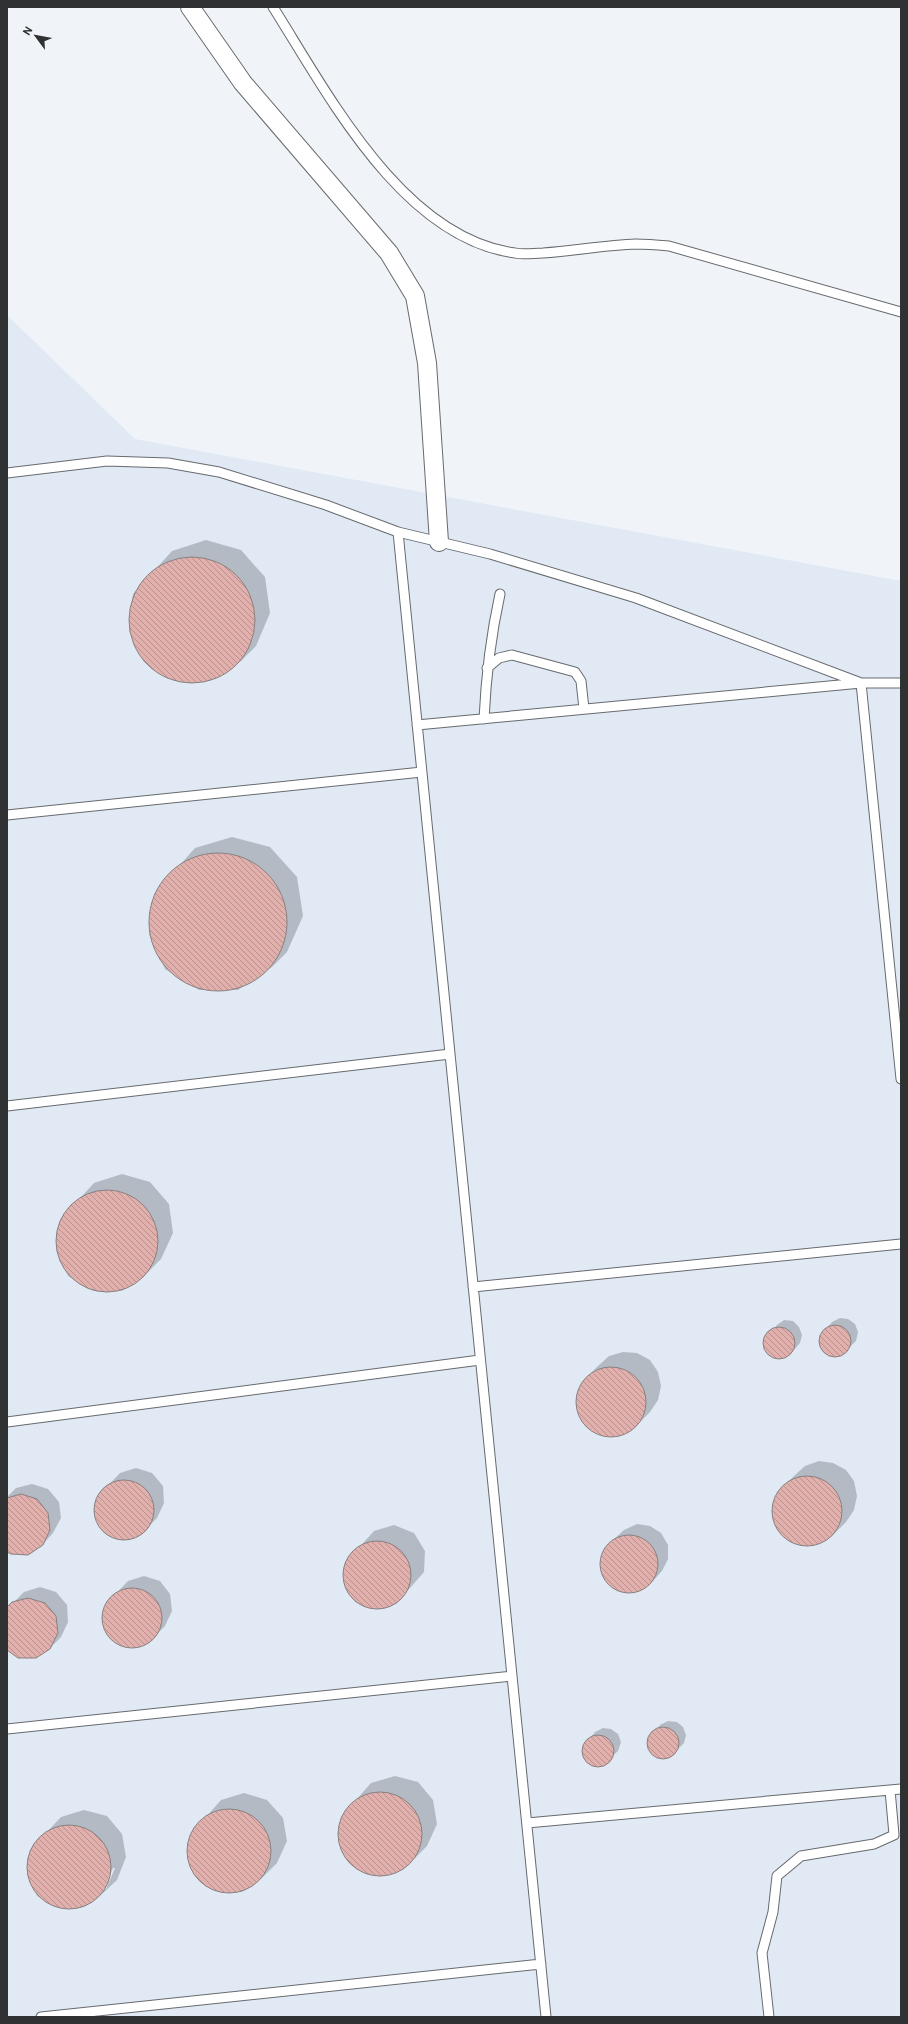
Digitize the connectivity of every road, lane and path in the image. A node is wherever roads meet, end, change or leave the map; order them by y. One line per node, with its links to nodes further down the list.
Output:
1 (190, 7): 6 (street)
2 (273, 7): 3 (lane)
3 (901, 312)
4 (7, 473): 5 (lane)
5 (398, 532): 6 (lane); 13 (lane)
6 (439, 542): 9 (lane)
7 (500, 594): 8 (lane)
8 (488, 668): 11 (lane); 12 (lane)
9 (861, 683): 10 (lane); 11 (lane); 17 (lane)
10 (901, 683)
11 (584, 709): 12 (lane)
12 (484, 719): 13 (lane)
13 (417, 725): 14 (lane)
14 (422, 772): 15 (lane); 16 (lane)
15 (7, 815)
16 (450, 1054): 18 (lane); 20 (lane)
17 (901, 1079)
18 (7, 1106)
19 (901, 1244): 20 (lane)
20 (473, 1287): 21 (lane)
21 (480, 1360): 22 (lane); 23 (lane)
22 (7, 1422)
23 (512, 1676): 24 (lane); 27 (lane)
24 (7, 1729)
25 (901, 1789): 26 (lane)
26 (890, 1790): 27 (lane); 31 (lane)
27 (527, 1823): 28 (lane)
28 (541, 1964): 29 (lane); 30 (lane)
29 (40, 2017)
30 (546, 2017)
31 (769, 2017)

